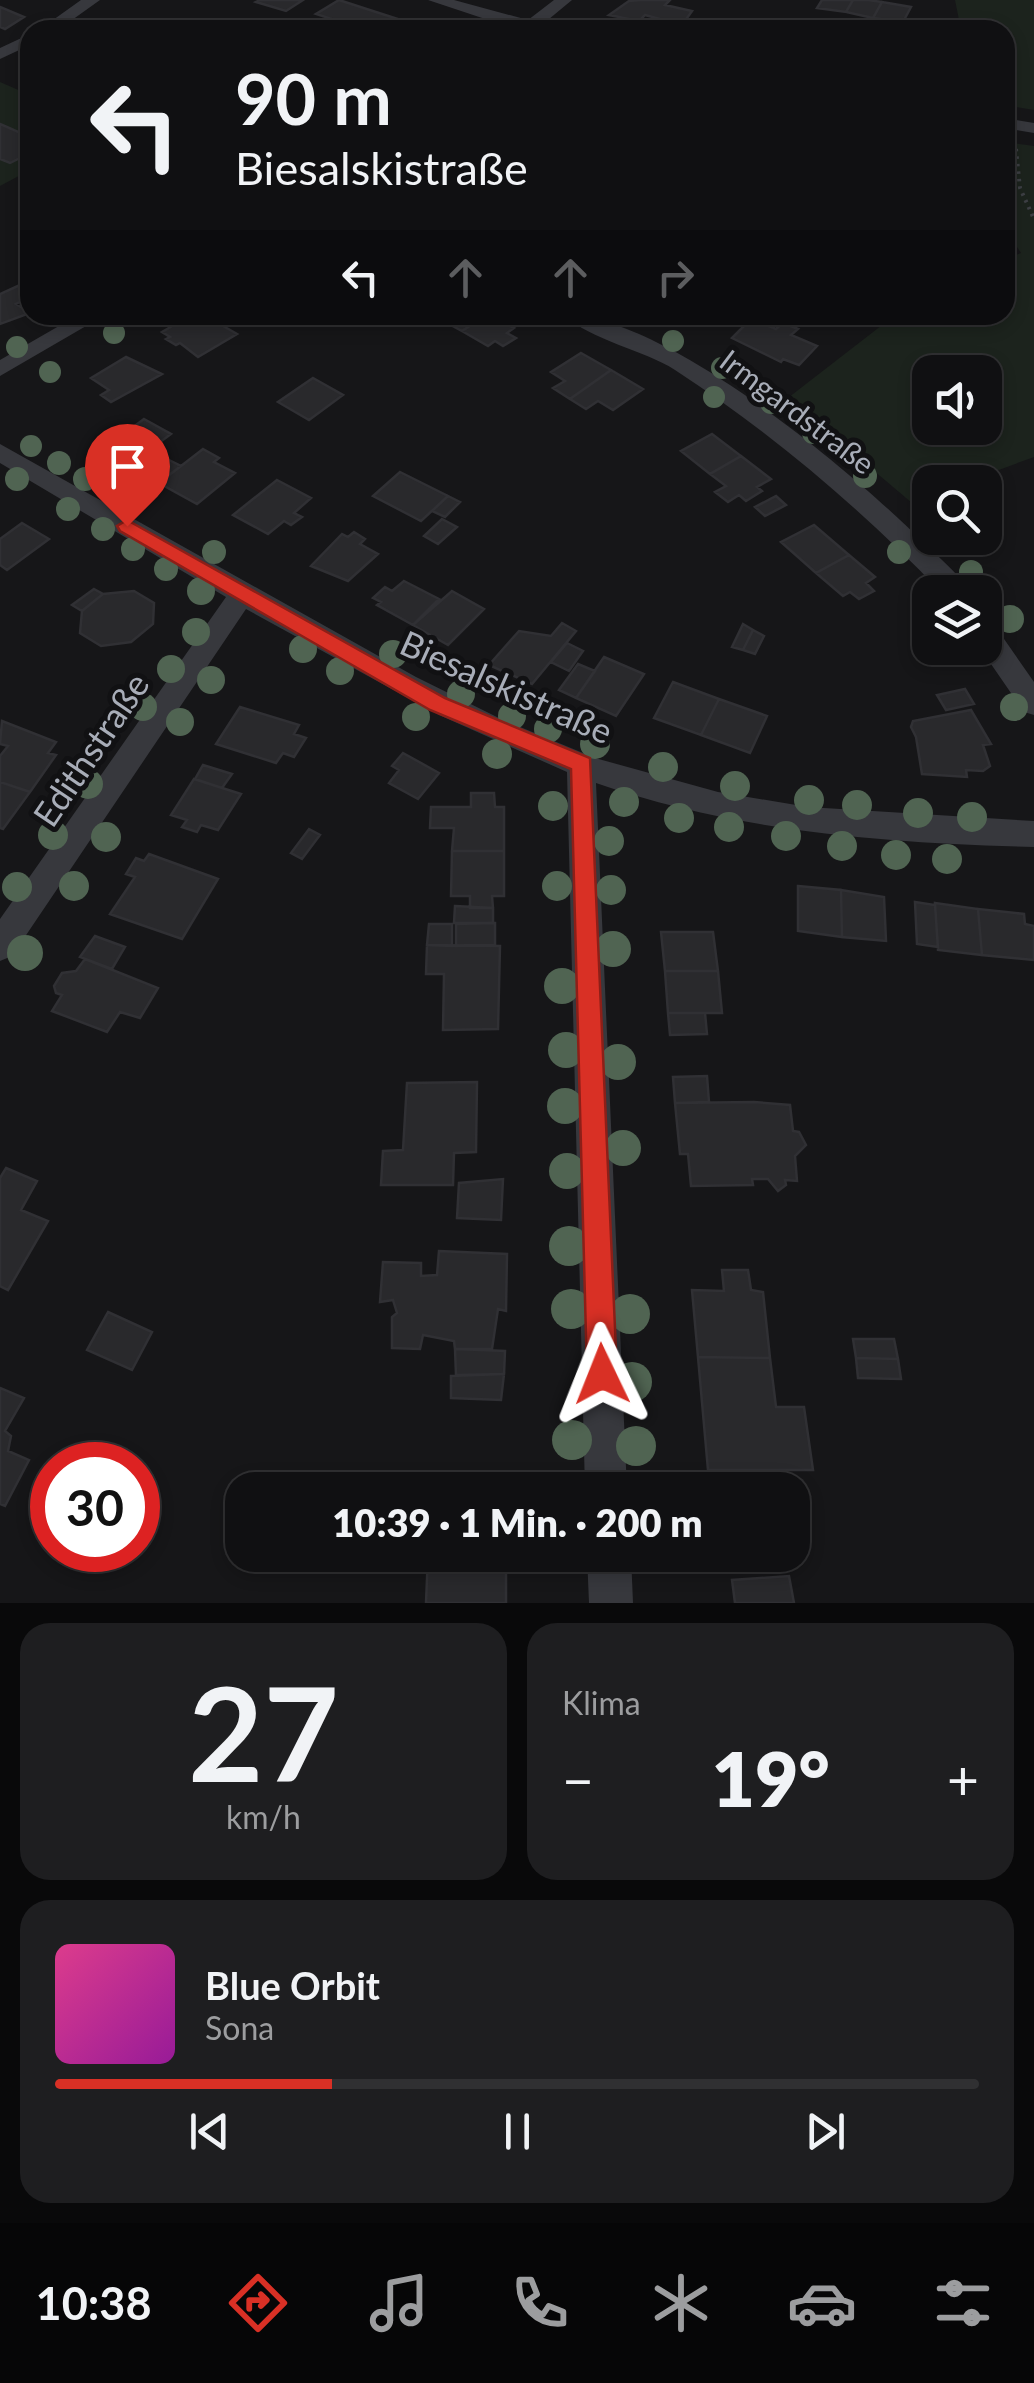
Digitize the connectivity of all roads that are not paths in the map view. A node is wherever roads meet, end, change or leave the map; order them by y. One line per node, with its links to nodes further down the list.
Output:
1 (92, 0): 4 (street)
2 (436, 0): 5 (street)
3 (564, 0): 6 (street)
4 (61, 20)
5 (504, 20)
6 (543, 20)
7 (77, 325): 9 (street)
8 (598, 325): 11 (street, Irmgardstraße)
9 (0, 369)
10 (0, 452): 12 (street, Biesalskistraße)
11 (939, 575)
12 (242, 594): 15 (street, Biesalskistraße); 17 (street, Edithstraße)
13 (1002, 658): 14 (street)
14 (1034, 704)
15 (582, 764): 16 (street, Biesalskistraße); 18 (street)
16 (1034, 834)
17 (0, 946)
18 (605, 1472)
19 (610, 1572): 20 (street)
20 (611, 1603)

